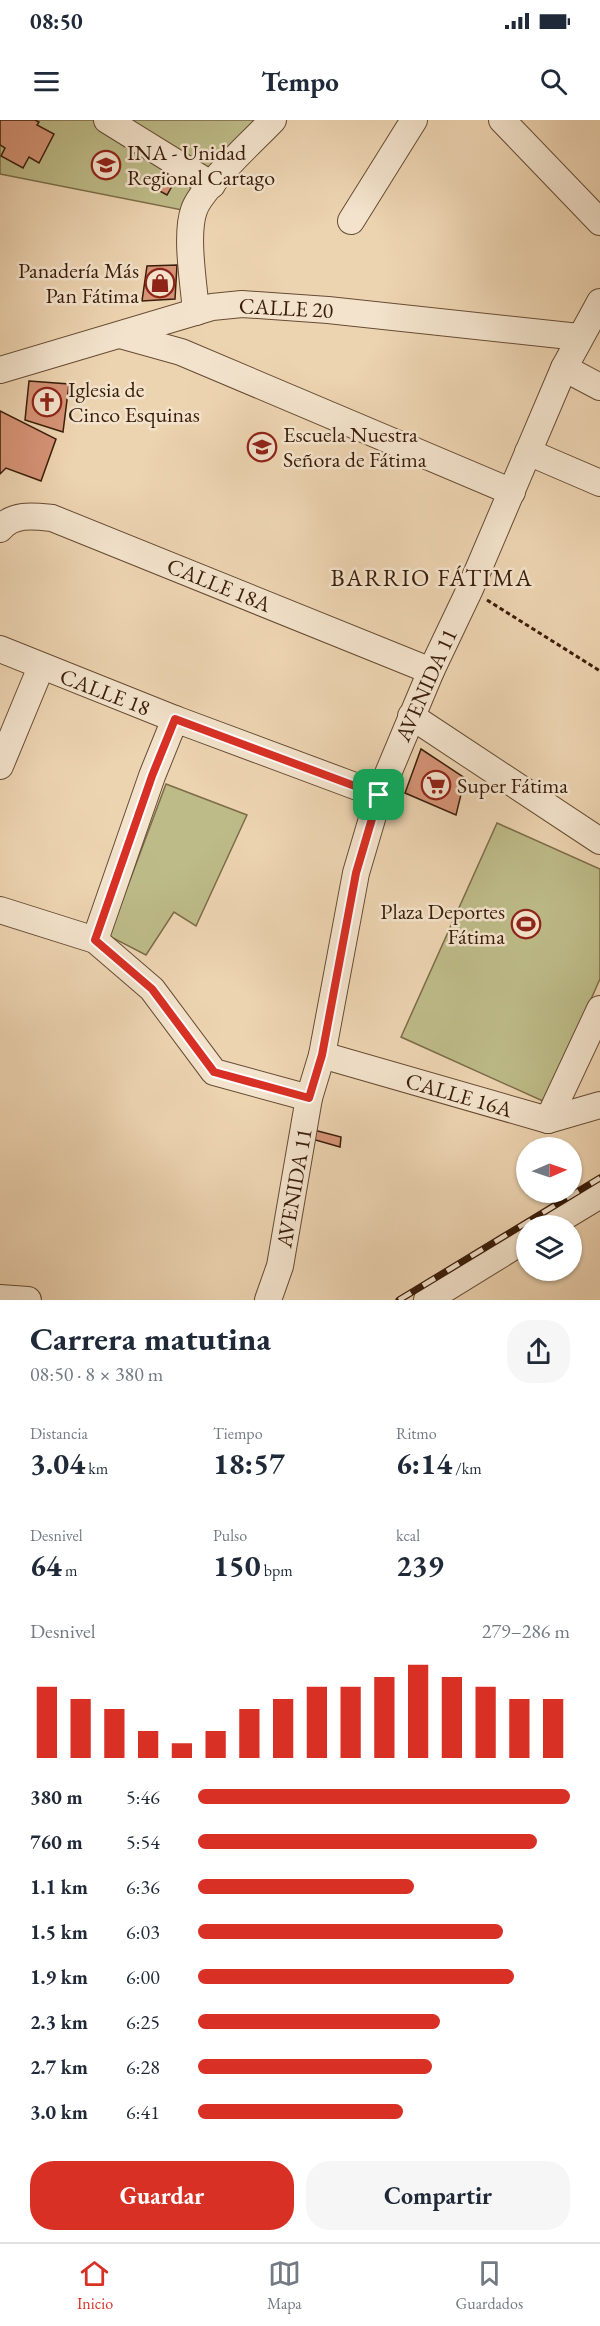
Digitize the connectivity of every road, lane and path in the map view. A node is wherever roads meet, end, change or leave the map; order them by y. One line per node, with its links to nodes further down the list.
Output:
1 (107, 120): 5 (street)
2 (273, 120): 5 (street)
3 (414, 120): 6 (street)
4 (502, 120): 7 (street)
5 (212, 185): 9 (street)
6 (351, 221)
7 (600, 222)
8 (600, 302): 11 (street, AVENIDA 11)
9 (196, 312): 10 (street, CALLE 20); 11 (street, CALLE 20)
10 (116, 334): 13 (street, CALLE 20); 17 (street)
11 (579, 337): 12 (street, AVENIDA 11)
12 (564, 368): 14 (street); 15 (street, AVENIDA 11)
13 (0, 370)
14 (600, 387)
15 (528, 452): 16 (street); 17 (street, AVENIDA 11)
16 (600, 483)
17 (512, 492): 19 (street, AVENIDA 11)
18 (2, 526): 22 (street, CALLE 18A)
19 (470, 589): 22 (street, AVENIDA 11); 23 (path)
20 (0, 649): 21 (street, CALLE 18)
21 (41, 667): 25 (street, CALLE 18); 26 (street)
22 (431, 671): 24 (street, AVENIDA 11)
23 (600, 671)
24 (411, 716): 27 (street, AVENIDA 11); 28 (street)
25 (175, 719): 27 (street, CALLE 18); 30 (street)
26 (0, 766)
27 (379, 795): 32 (street, AVENIDA 11)
28 (600, 841)
29 (0, 910): 30 (street)
30 (95, 940): 33 (street)
31 (600, 1010): 35 (street)
32 (322, 1055): 33 (street, AVENIDA 11); 35 (street, CALLE 16A)
33 (309, 1098): 41 (street, AVENIDA 11)
34 (598, 1106): 35 (street)
35 (548, 1120)
36 (600, 1195): 37 (street)
37 (567, 1215)
38 (516, 1245): 42 (street)
39 (0, 1298): 40 (street)
40 (28, 1300)
41 (268, 1300)
42 (427, 1300)

